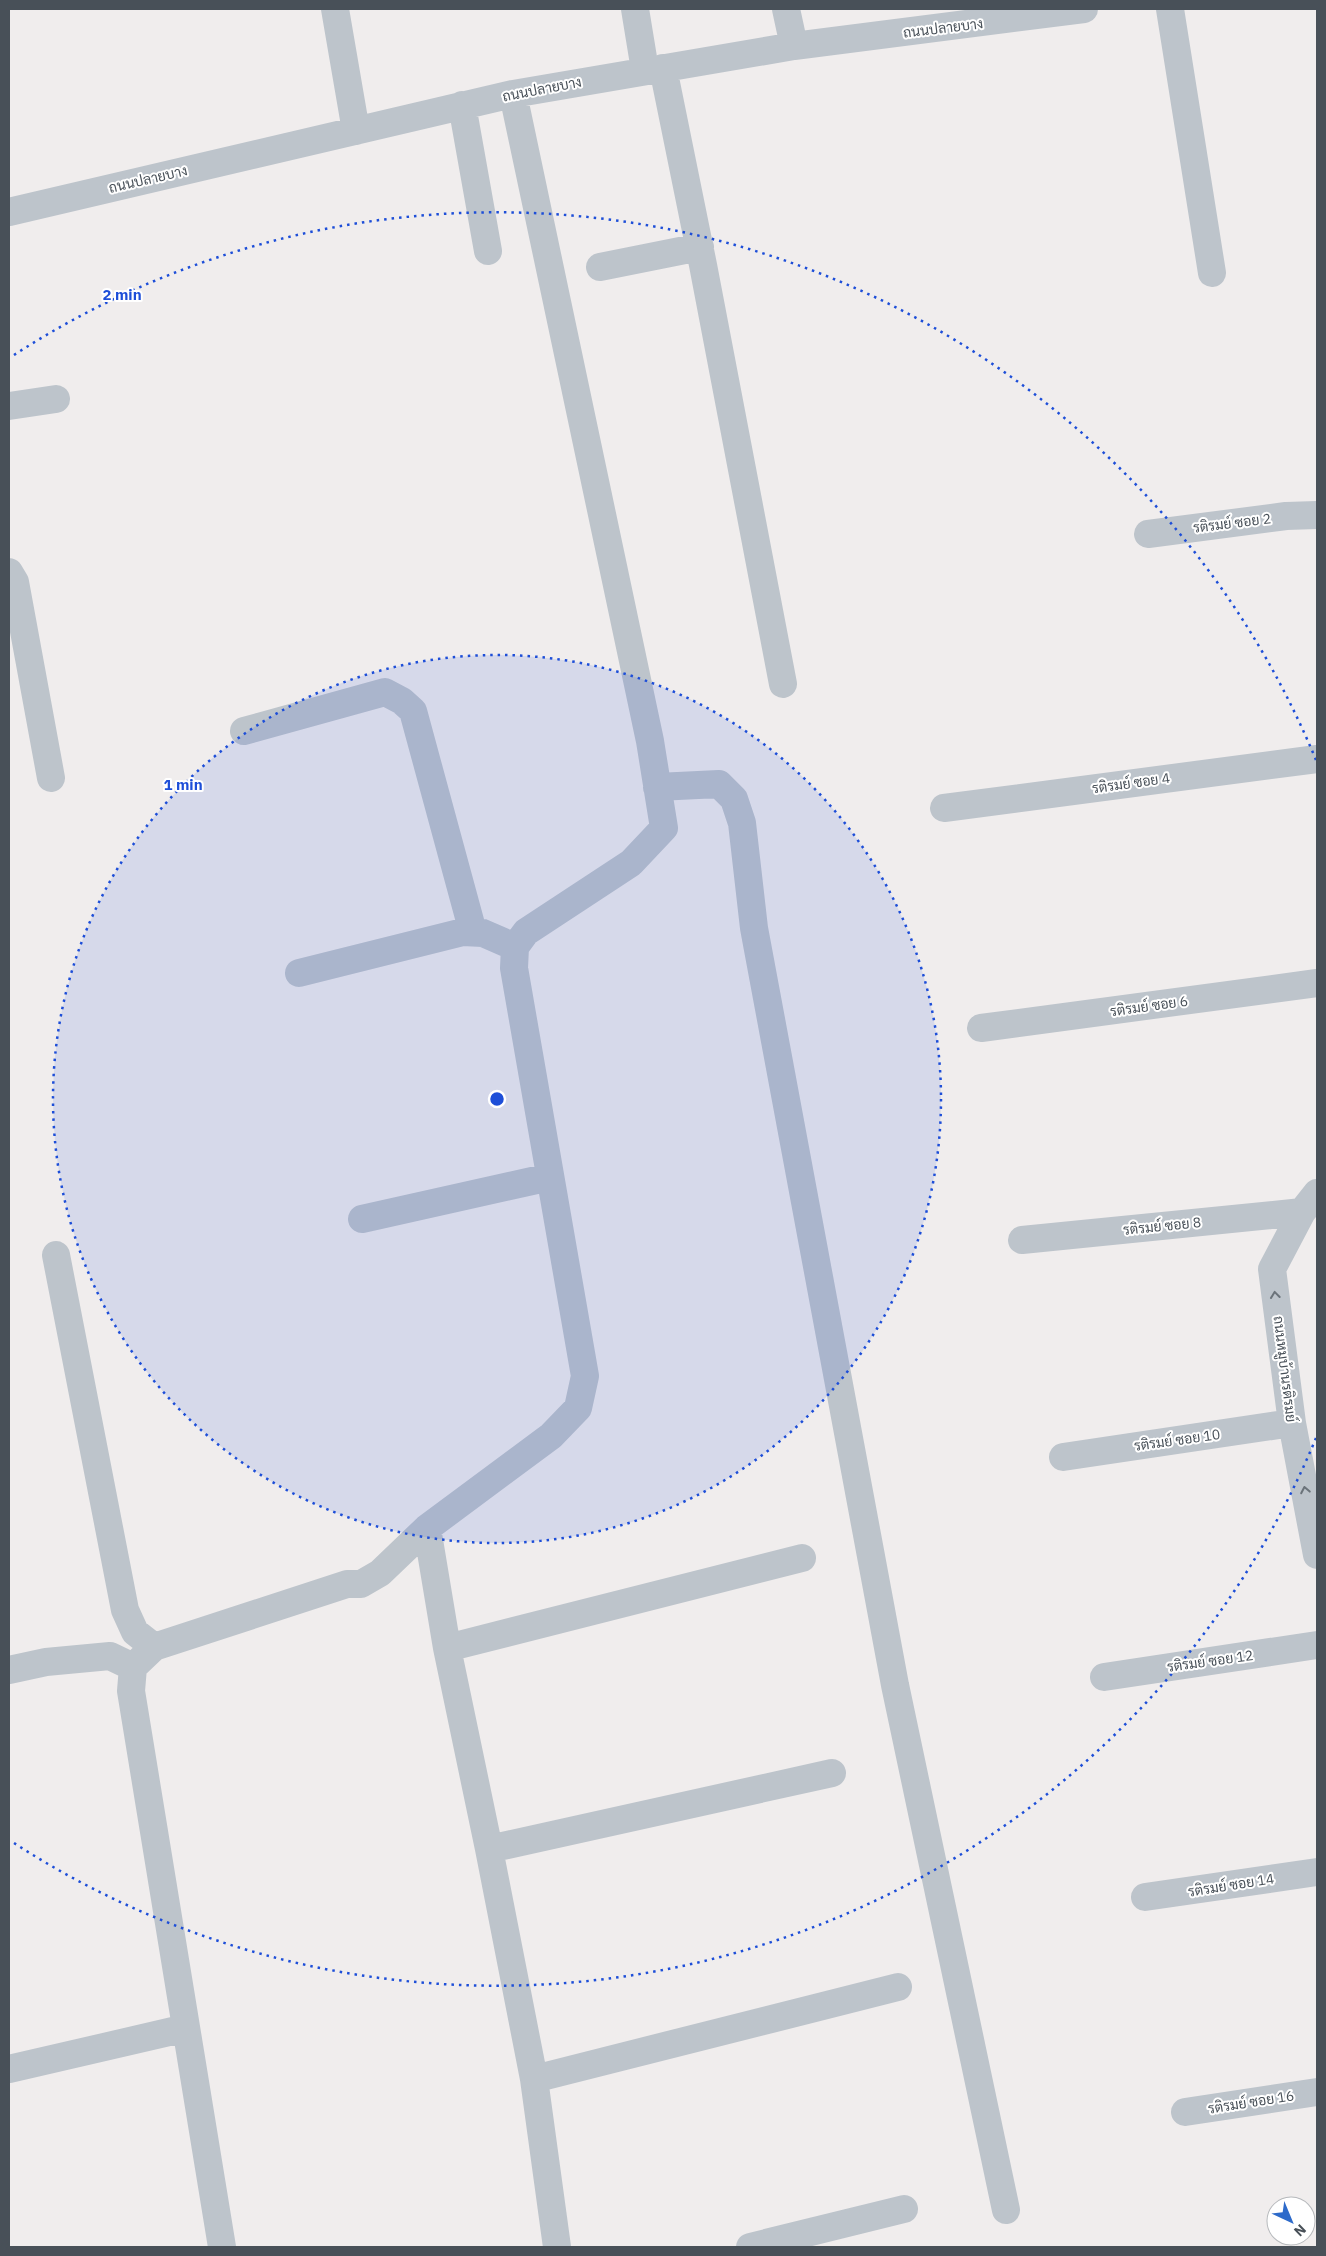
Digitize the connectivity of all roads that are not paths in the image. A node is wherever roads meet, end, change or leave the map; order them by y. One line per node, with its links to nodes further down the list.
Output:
1 (335, 9): 10 (street)
2 (634, 9): 7 (street)
3 (786, 9): 6 (street)
4 (1084, 9): 6 (street, ถนนปลายบาง)
5 (1170, 9): 15 (street)
6 (794, 46): 7 (street, ถนนปลายบาง)
7 (654, 69): 8 (street, ถนนปลายบาง); 12 (street)
8 (513, 94): 9 (street, ถนนปลายบาง); 25 (street)
9 (462, 106): 10 (street, ถนนปลายบาง); 13 (street)
10 (356, 131): 11 (street, ถนนปลายบาง)
11 (9, 212)
12 (700, 247): 14 (street); 21 (street)
13 (488, 251)
14 (600, 267)
15 (1212, 273)
16 (56, 399): 17 (street)
17 (9, 406)
18 (1317, 515): 19 (street, รติรมย์ ซอย 2)
19 (1148, 534)
20 (9, 572): 24 (street)
21 (783, 684)
22 (244, 731): 27 (street)
23 (1317, 759): 26 (street, รติรมย์ ซอย 4)
24 (51, 778)
25 (657, 788): 28 (street); 59 (street)
26 (944, 808)
27 (473, 932): 28 (street); 29 (street)
28 (515, 947): 32 (street)
29 (299, 973)
30 (1317, 983): 31 (street, รติรมย์ ซอย 6)
31 (981, 1028)
32 (550, 1177): 34 (street); 39 (street)
33 (1310, 1203): 35 (street, รติรมย์ ซอย 8); 37 (street, ถนนหมูบ้านรติรมย์, one-way to 33)
34 (362, 1219)
35 (1022, 1240)
36 (56, 1255): 43 (street)
37 (1292, 1423): 38 (street, รติรมย์ ซอย 10); 40 (street, ถนนหมูบ้านรติรมย์, one-way to 37)
38 (1063, 1457)
39 (427, 1528): 43 (street); 44 (street)
40 (1317, 1555)
41 (802, 1558): 44 (street)
42 (1317, 1645): 47 (street, รติรมย์ ซอย 12)
43 (154, 1647): 45 (street)
44 (447, 1648): 49 (street)
45 (133, 1667): 46 (street); 53 (street)
46 (9, 1670)
47 (1104, 1677)
48 (832, 1773): 49 (street)
49 (489, 1849): 55 (street)
50 (1317, 1872): 51 (street, รติรมย์ ซอย 14)
51 (1145, 1898)
52 (898, 1987): 55 (street)
53 (186, 2028): 54 (street); 60 (street)
54 (9, 2069)
55 (534, 2079): 61 (street)
56 (1317, 2092): 57 (street, รติรมย์ ซอย 16)
57 (1184, 2112)
58 (904, 2209): 62 (street)
59 (1006, 2210)
60 (222, 2247)
61 (557, 2247)
62 (750, 2247)

